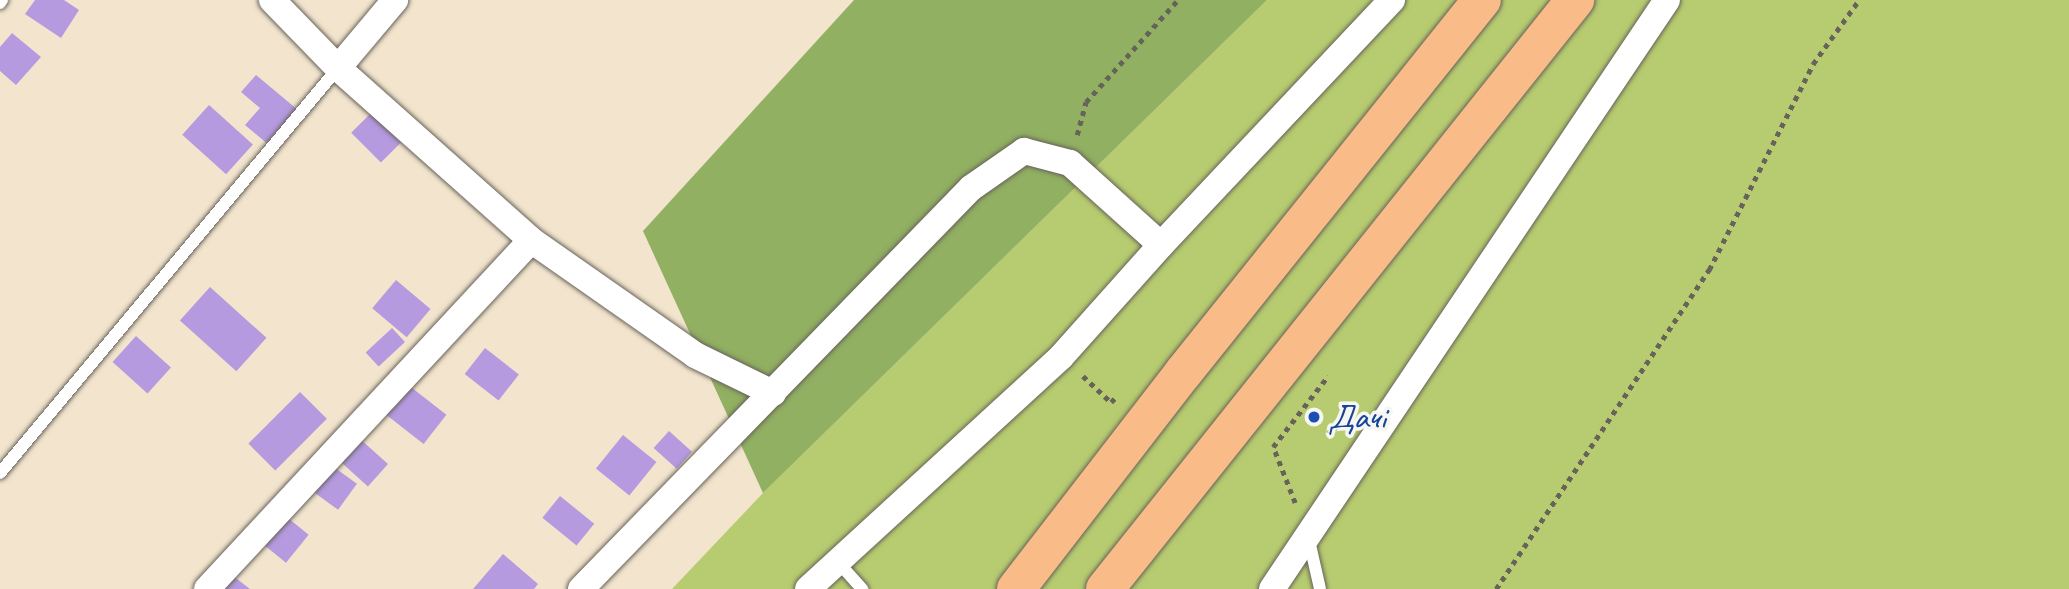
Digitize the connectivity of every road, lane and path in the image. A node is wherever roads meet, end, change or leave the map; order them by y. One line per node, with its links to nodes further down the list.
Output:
1 (272, 0): 9 (street)
2 (395, 0): 9 (street)
3 (1178, 0): 10 (path)
4 (1392, 0): 12 (street)
5 (1482, 0): 24 (highway)
6 (1575, 0): 25 (highway)
7 (1667, 0): 18 (street)
8 (1859, 0): 28 (path)
9 (338, 68): 11 (street); 17 (lane)
10 (1070, 163): 12 (street); 16 (street)
11 (531, 240): 16 (street); 20 (street)
12 (1161, 245): 13 (street)
13 (1061, 357): 15 (path); 19 (street)
14 (1328, 376): 18 (path)
15 (1120, 392)
16 (773, 393): 21 (street)
17 (0, 473)
18 (1308, 536): 26 (street); 27 (lane)
19 (837, 561): 22 (street); 23 (lane)
20 (207, 589)
21 (581, 589)
22 (808, 589)
23 (862, 589)
24 (1016, 589)
25 (1105, 589)
26 (1272, 589)
27 (1320, 589)
28 (1496, 589)

